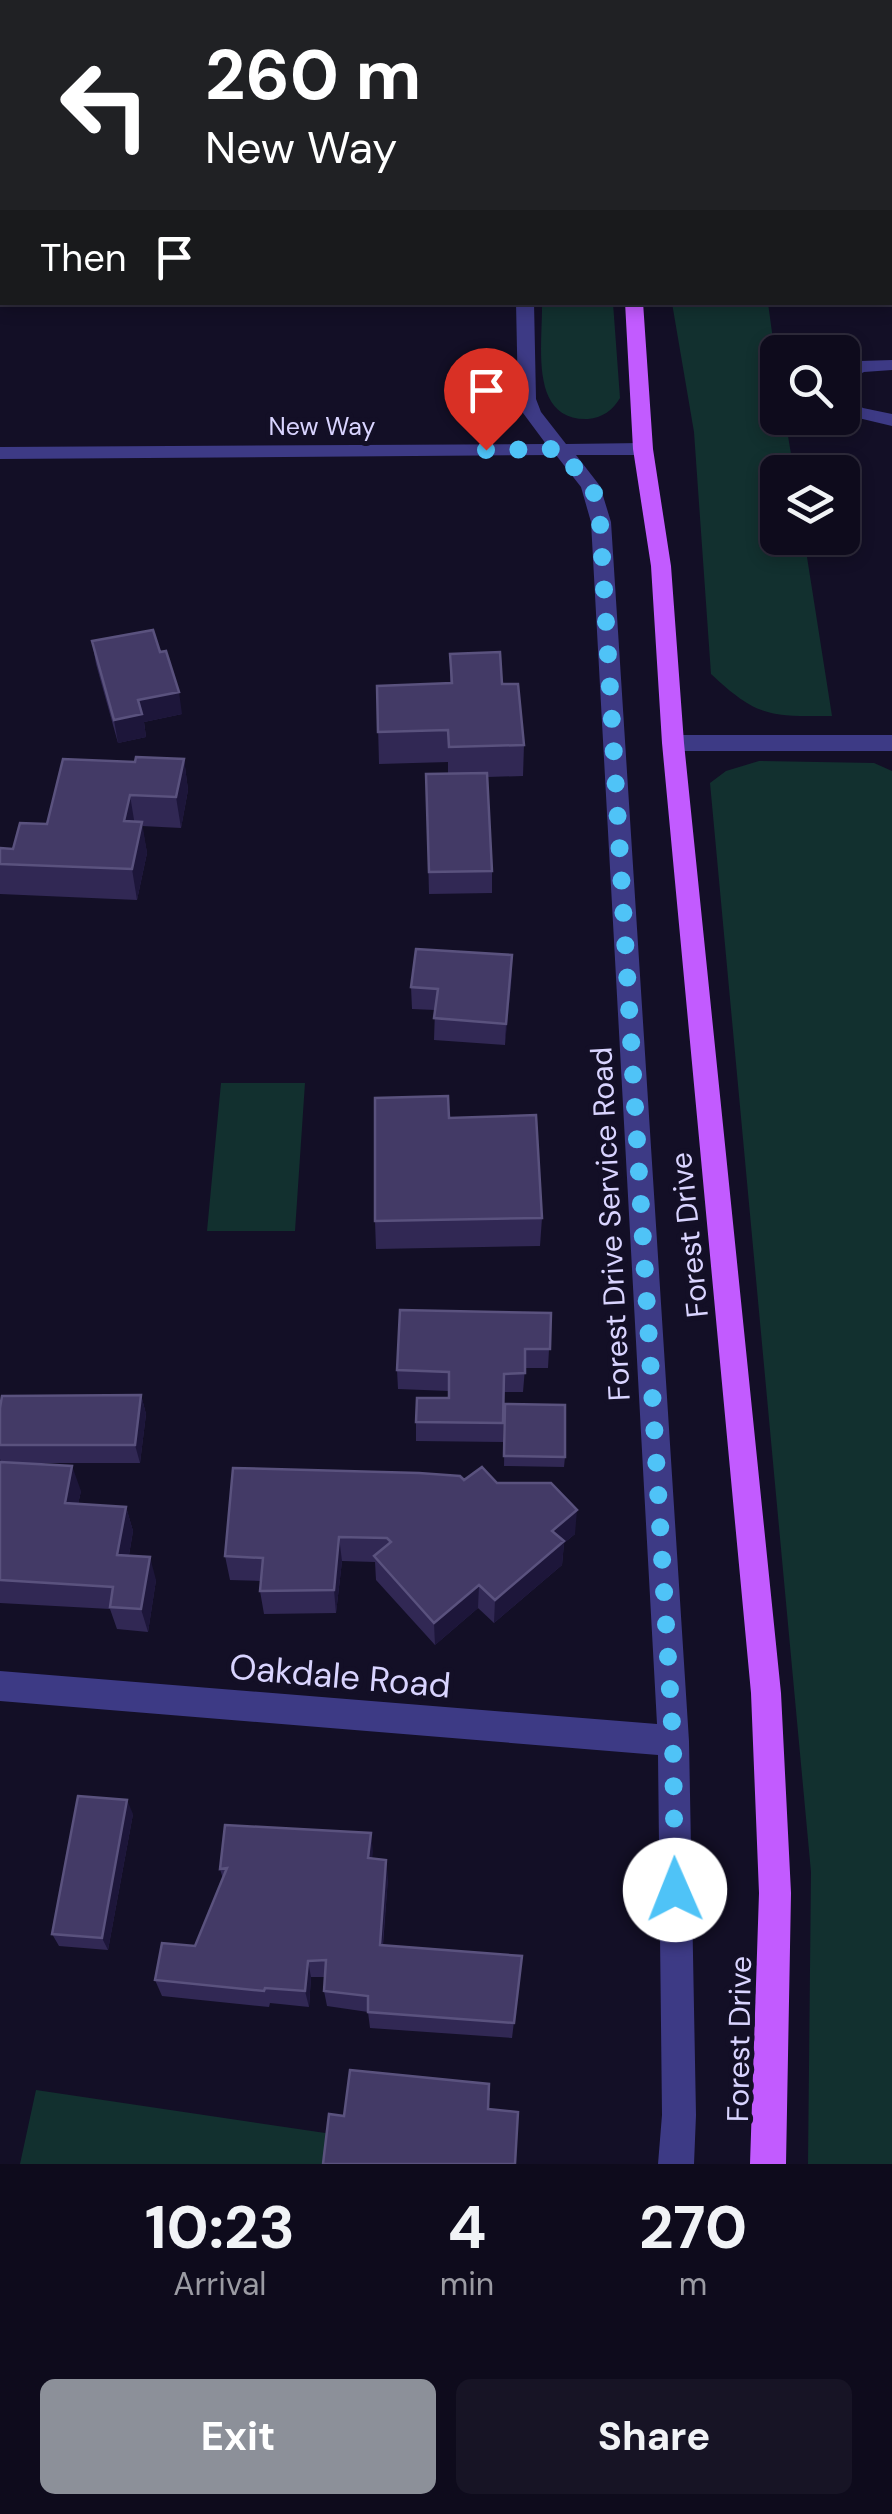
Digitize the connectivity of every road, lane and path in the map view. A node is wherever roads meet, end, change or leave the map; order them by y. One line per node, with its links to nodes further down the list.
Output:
1 (525, 305): 7 (street, Forest Drive Service Road)
2 (634, 305): 8 (main road, Forest Drive)
3 (892, 366): 4 (street)
4 (860, 367)
5 (860, 413): 6 (street)
6 (892, 420)
7 (560, 449): 8 (street, New Way); 9 (street, New Way); 13 (street, Forest Drive Service Road)
8 (644, 449): 11 (main road, Forest Drive)
9 (0, 453)
10 (892, 743): 11 (street)
11 (673, 744): 15 (main road, Forest Drive)
12 (0, 1686): 13 (street, Oakdale Road)
13 (673, 1741): 14 (street, Forest Drive Service Road)
14 (676, 2164)
15 (768, 2164)

